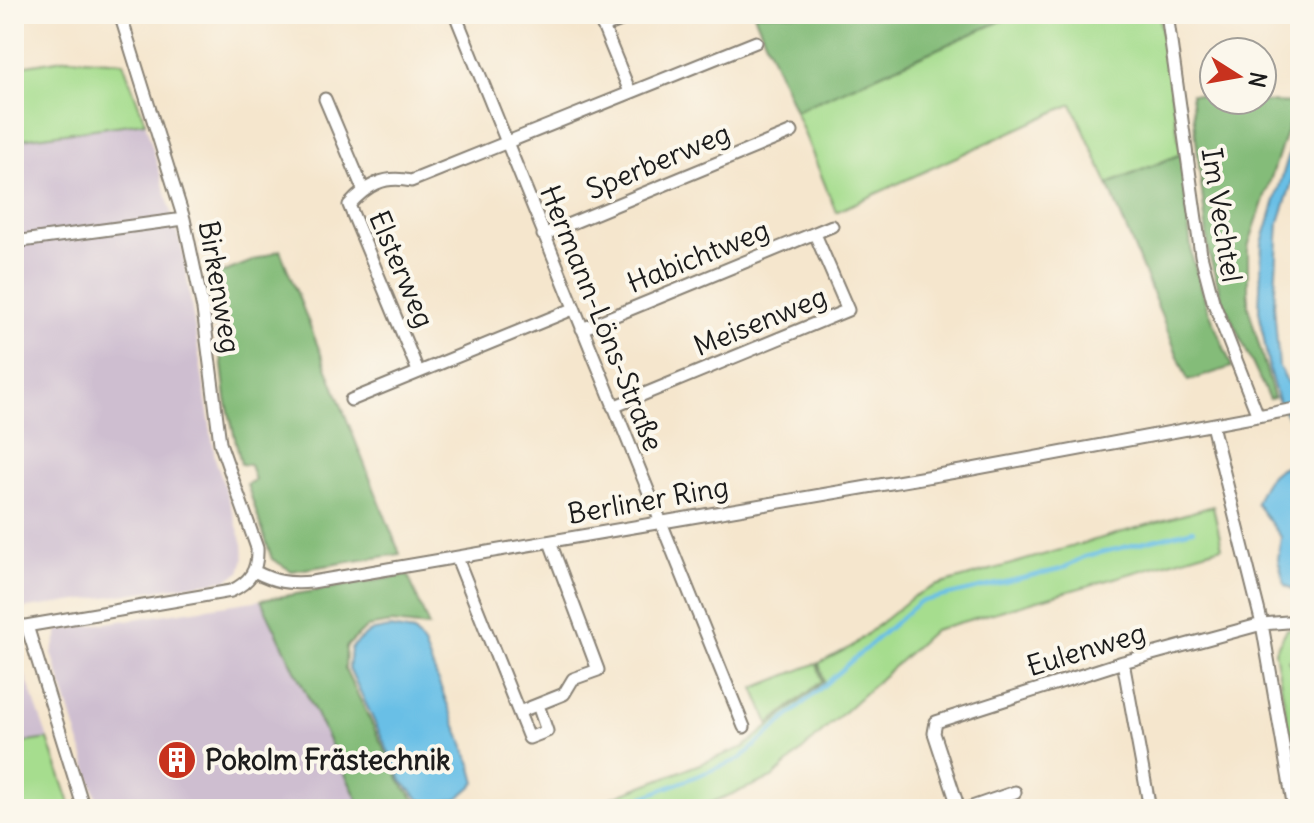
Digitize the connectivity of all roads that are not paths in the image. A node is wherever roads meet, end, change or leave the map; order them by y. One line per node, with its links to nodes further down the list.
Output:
1 (120, 14): 13 (street, Birkenweg)
2 (455, 14): 11 (street, Hermann-Löns-Straße)
3 (598, 14): 6 (street)
4 (637, 14): 6 (street)
5 (1167, 14): 24 (street, Im Vechtel)
6 (603, 27): 8 (street)
7 (756, 42): 8 (street, Elsterweg)
8 (630, 92): 11 (street, Elsterweg)
9 (325, 99): 12 (street, Elsterweg)
10 (792, 132): 16 (street, Sperberweg)
11 (506, 143): 12 (street, Elsterweg); 16 (street, Hermann-Löns-Straße)
12 (363, 189): 20 (street, Elsterweg)
13 (184, 219): 17 (street); 29 (street, Birkenweg)
14 (832, 226): 15 (street, Habichtweg)
15 (815, 234): 19 (street, Habichtweg); 22 (street, Meisenweg)
16 (543, 235): 18 (street, Hermann-Löns-Straße)
17 (14, 242)
18 (573, 309): 19 (street, Hermann-Löns-Straße); 20 (street, Elsterweg)
19 (582, 329): 22 (street, Hermann-Löns-Straße)
20 (418, 371): 21 (street, Elsterweg)
21 (351, 400)
22 (613, 407): 26 (street, Hermann-Löns-Straße)
23 (1300, 408): 24 (street, Berliner Ring)
24 (1258, 416): 25 (street, Berliner Ring)
25 (1212, 425): 26 (street, Berliner Ring); 31 (street)
26 (659, 522): 27 (street, Berliner Ring); 36 (street, Hermann-Löns-Straße)
27 (550, 542): 28 (street, Berliner Ring); 34 (street)
28 (457, 558): 29 (street, Berliner Ring); 35 (street)
29 (254, 571): 32 (street)
30 (1300, 621): 31 (street)
31 (1262, 624): 33 (street, Eulenweg); 42 (street)
32 (20, 627): 38 (street)
33 (1123, 662): 39 (street, Eulenweg); 41 (street)
34 (538, 705): 35 (street); 35 (street)
35 (519, 712)
36 (744, 727)
37 (1015, 792): 40 (street)
38 (84, 809)
39 (959, 809)
40 (966, 809)
41 (1150, 809)
42 (1294, 809)

